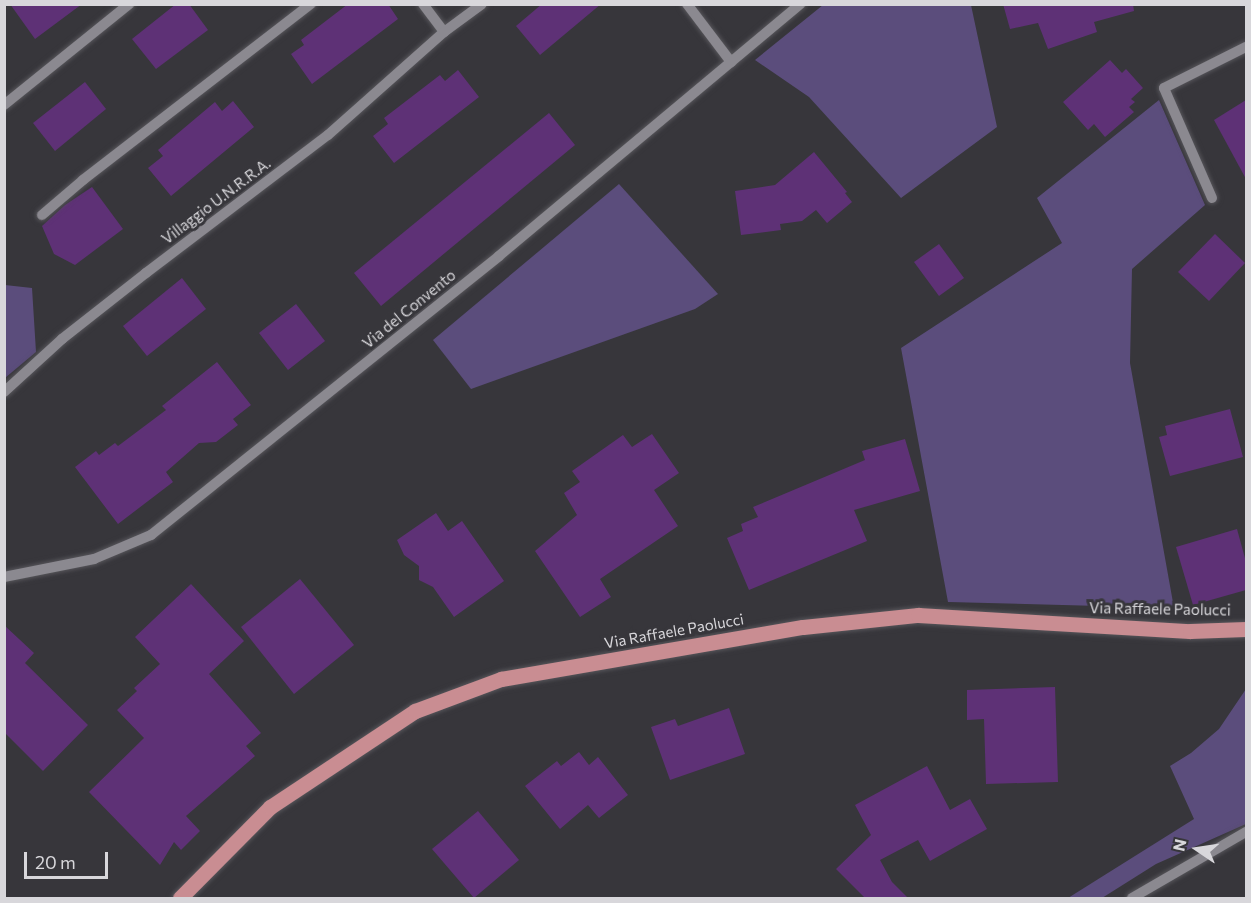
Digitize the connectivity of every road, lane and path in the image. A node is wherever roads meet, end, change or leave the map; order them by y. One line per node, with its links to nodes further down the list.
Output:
1 (129, 4): 10 (street)
2 (311, 4): 12 (street)
3 (423, 4): 7 (street)
4 (482, 4): 7 (street, Villaggio U.N.R.R.A.)
5 (687, 4): 9 (street)
6 (800, 4): 9 (street, Via del Convento)
7 (444, 32): 13 (street, Villaggio U.N.R.R.A.)
8 (1246, 46): 11 (street)
9 (731, 62): 14 (street, Via del Convento)
10 (4, 105)
11 (1212, 198)
12 (42, 215)
13 (4, 392)
14 (4, 577)
15 (1246, 629): 17 (main road, Via Raffaele Paolucci)
16 (1246, 832): 18 (street)
17 (180, 898)
18 (1132, 898)

